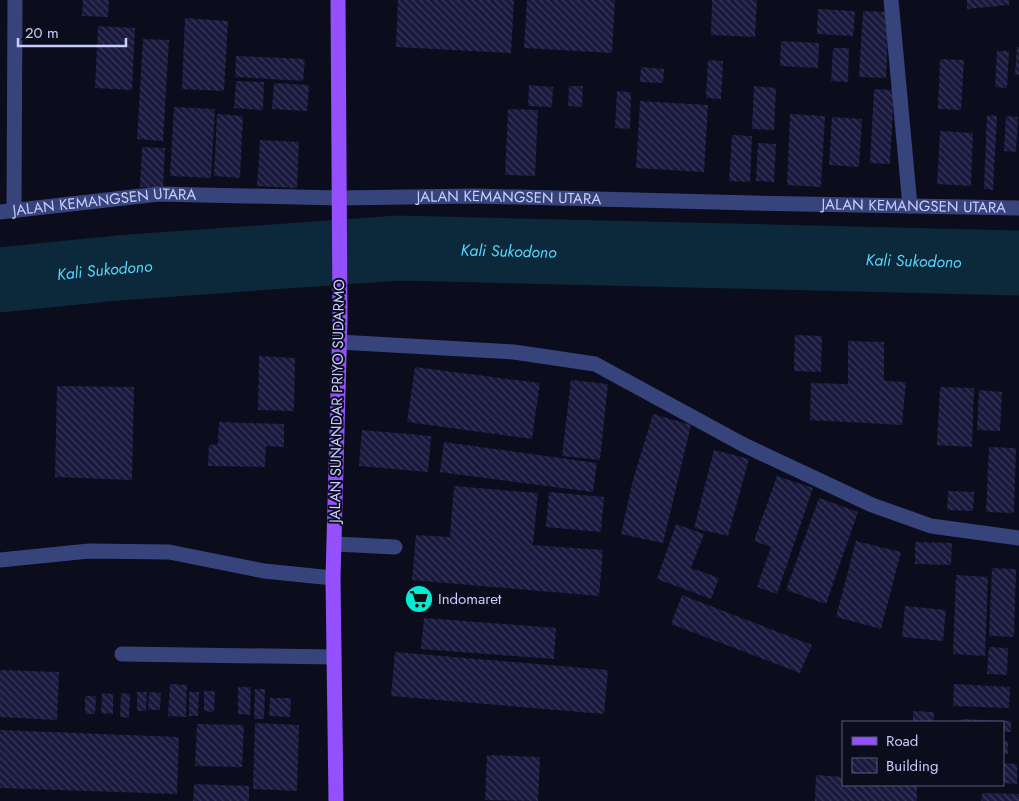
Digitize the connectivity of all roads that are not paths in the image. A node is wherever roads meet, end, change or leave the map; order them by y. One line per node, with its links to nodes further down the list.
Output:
1 (15, 0): 7 (street)
2 (338, 0): 4 (main road, JALAN SUNANDAR PRIYO SUDARMO)
3 (892, 0): 5 (street)
4 (340, 198): 5 (street, JALAN KEMANGSEN UTARA); 7 (street, JALAN KEMANGSEN UTARA); 8 (main road, JALAN SUNANDAR PRIYO SUDARMO)
5 (910, 206): 6 (street, JALAN KEMANGSEN UTARA)
6 (1019, 208)
7 (7, 211)
8 (339, 342): 9 (street); 10 (main road, JALAN SUNANDAR PRIYO SUDARMO)
9 (1019, 538)
10 (334, 544): 11 (street); 13 (main road, JALAN SUNANDAR PRIYO SUDARMO)
11 (394, 547)
12 (0, 560): 13 (street)
13 (333, 578): 15 (main road, JALAN SUNANDAR PRIYO SUDARMO)
14 (122, 654): 15 (street)
15 (334, 656): 16 (main road, JALAN SUNANDAR PRIYO SUDARMO)
16 (336, 801)

